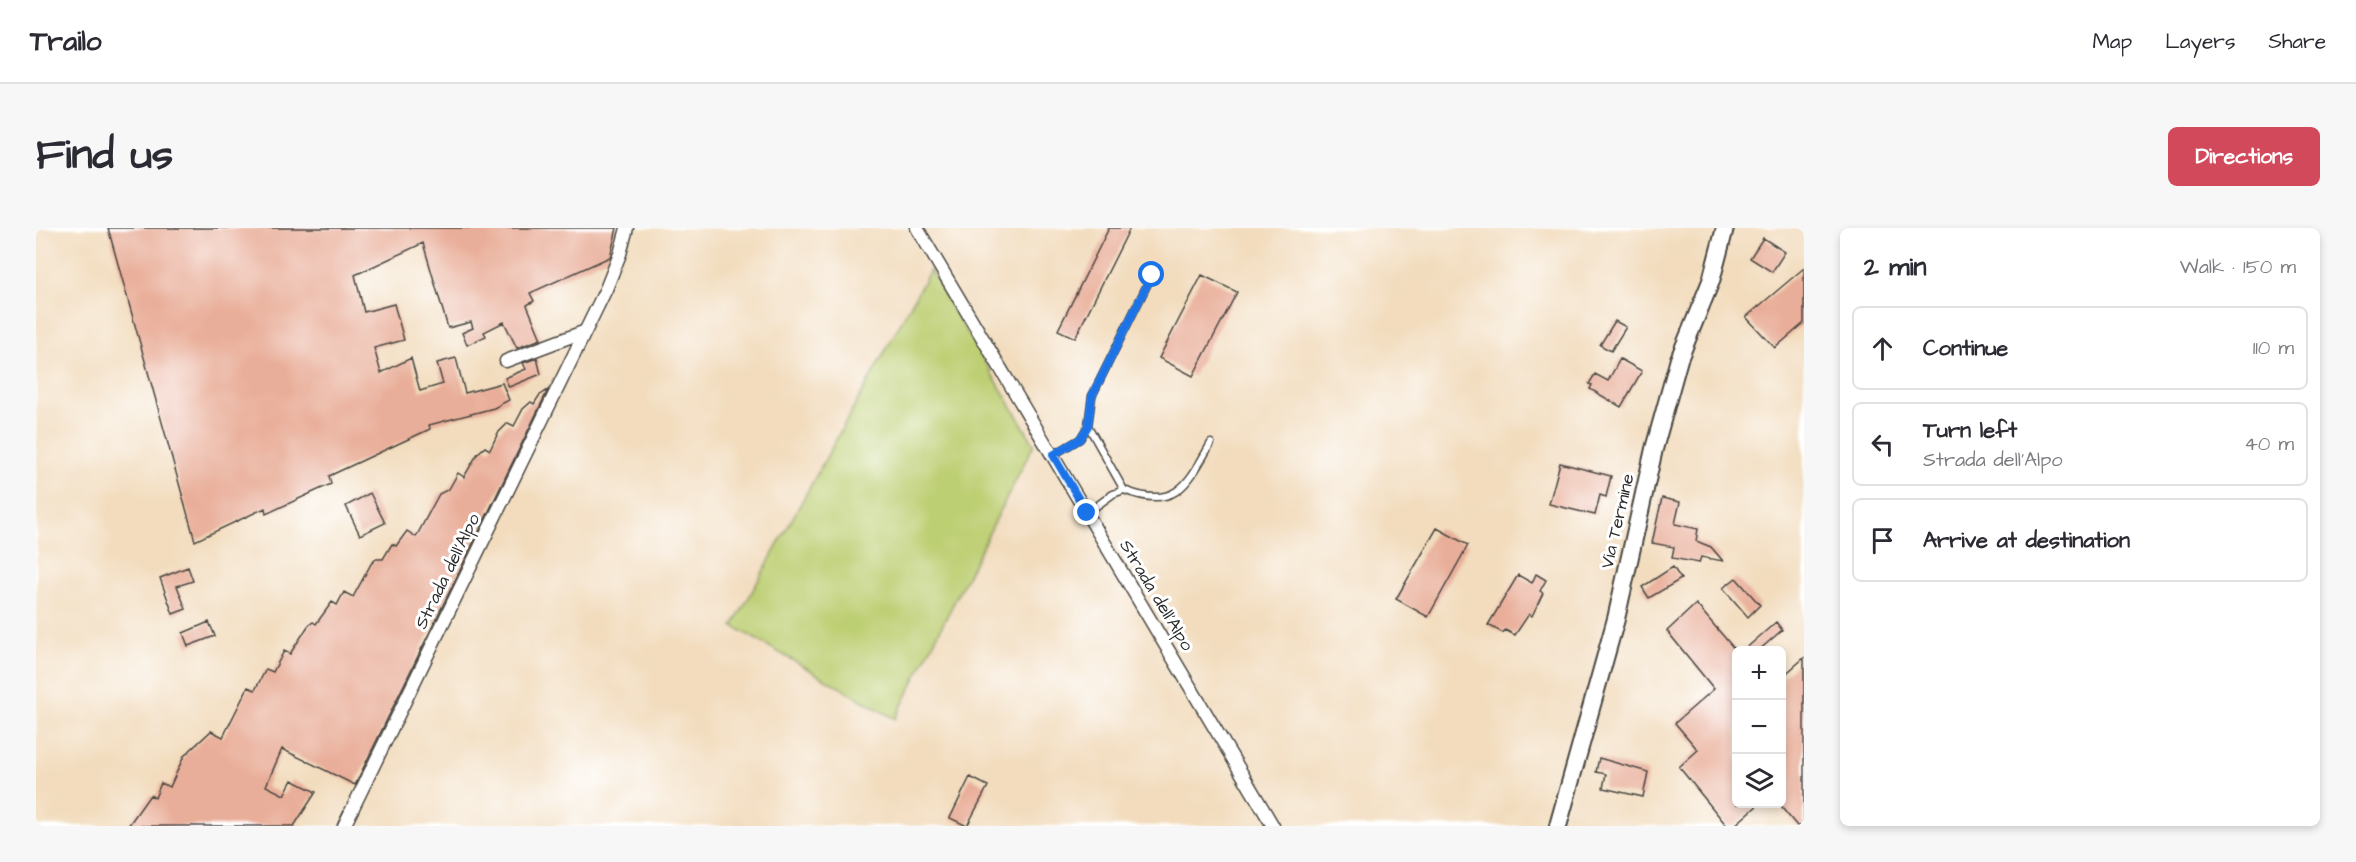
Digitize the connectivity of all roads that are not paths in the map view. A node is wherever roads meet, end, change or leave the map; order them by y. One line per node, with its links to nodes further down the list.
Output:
1 (627, 228): 5 (street, Strada dell'Alpo)
2 (917, 228): 9 (street, Strada dell'Alpo)
3 (1725, 228): 14 (street, Via Termine)
4 (1152, 275): 7 (lane)
5 (583, 332): 6 (street); 12 (street, Strada dell'Alpo)
6 (506, 361)
7 (1088, 426): 9 (lane); 10 (lane)
8 (1211, 443): 10 (lane)
9 (1053, 455): 11 (street, Strada dell'Alpo)
10 (1124, 490): 11 (lane)
11 (1087, 513): 13 (street, Strada dell'Alpo)
12 (344, 826)
13 (1273, 826)
14 (1558, 826)

